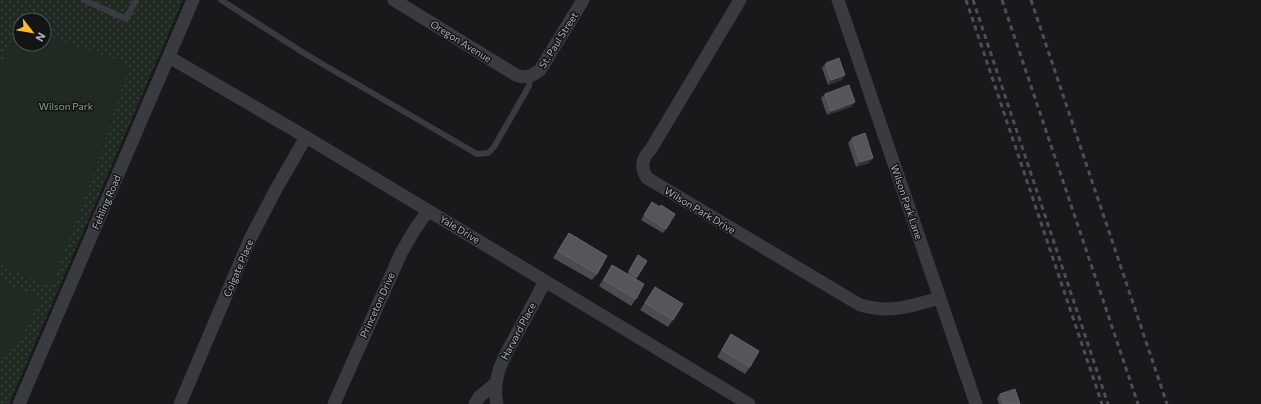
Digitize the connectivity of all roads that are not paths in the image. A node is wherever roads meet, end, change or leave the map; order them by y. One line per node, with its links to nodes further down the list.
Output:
1 (84, 0): 10 (lane)
2 (103, 0): 10 (lane)
3 (136, 0): 10 (lane)
4 (193, 0): 11 (street, Fehling Road)
5 (221, 0): 12 (lane)
6 (394, 0): 12 (street, Oregon Avenue)
7 (740, 0): 16 (street, Wilson Park Drive)
8 (838, 0): 16 (street, Wilson Park Lane)
9 (579, 2): 12 (street, St. Paul Street)
10 (100, 7)
11 (169, 57): 13 (street, Yale Drive); 18 (street, Fehling Road)
12 (530, 76)
13 (306, 137): 14 (street, Yale Drive); 19 (street, Colgate Place)
14 (428, 211): 15 (street, Yale Drive); 20 (street, Princeton Drive)
15 (545, 281): 17 (street, Harvard Place); 23 (street, Yale Drive)
16 (940, 298): 24 (street, Wilson Park Lane)
17 (496, 383): 21 (street); 22 (street, Harvard Place)
18 (19, 404)
19 (180, 404)
20 (334, 404)
21 (475, 404)
22 (497, 404)
23 (749, 404)
24 (976, 404)

